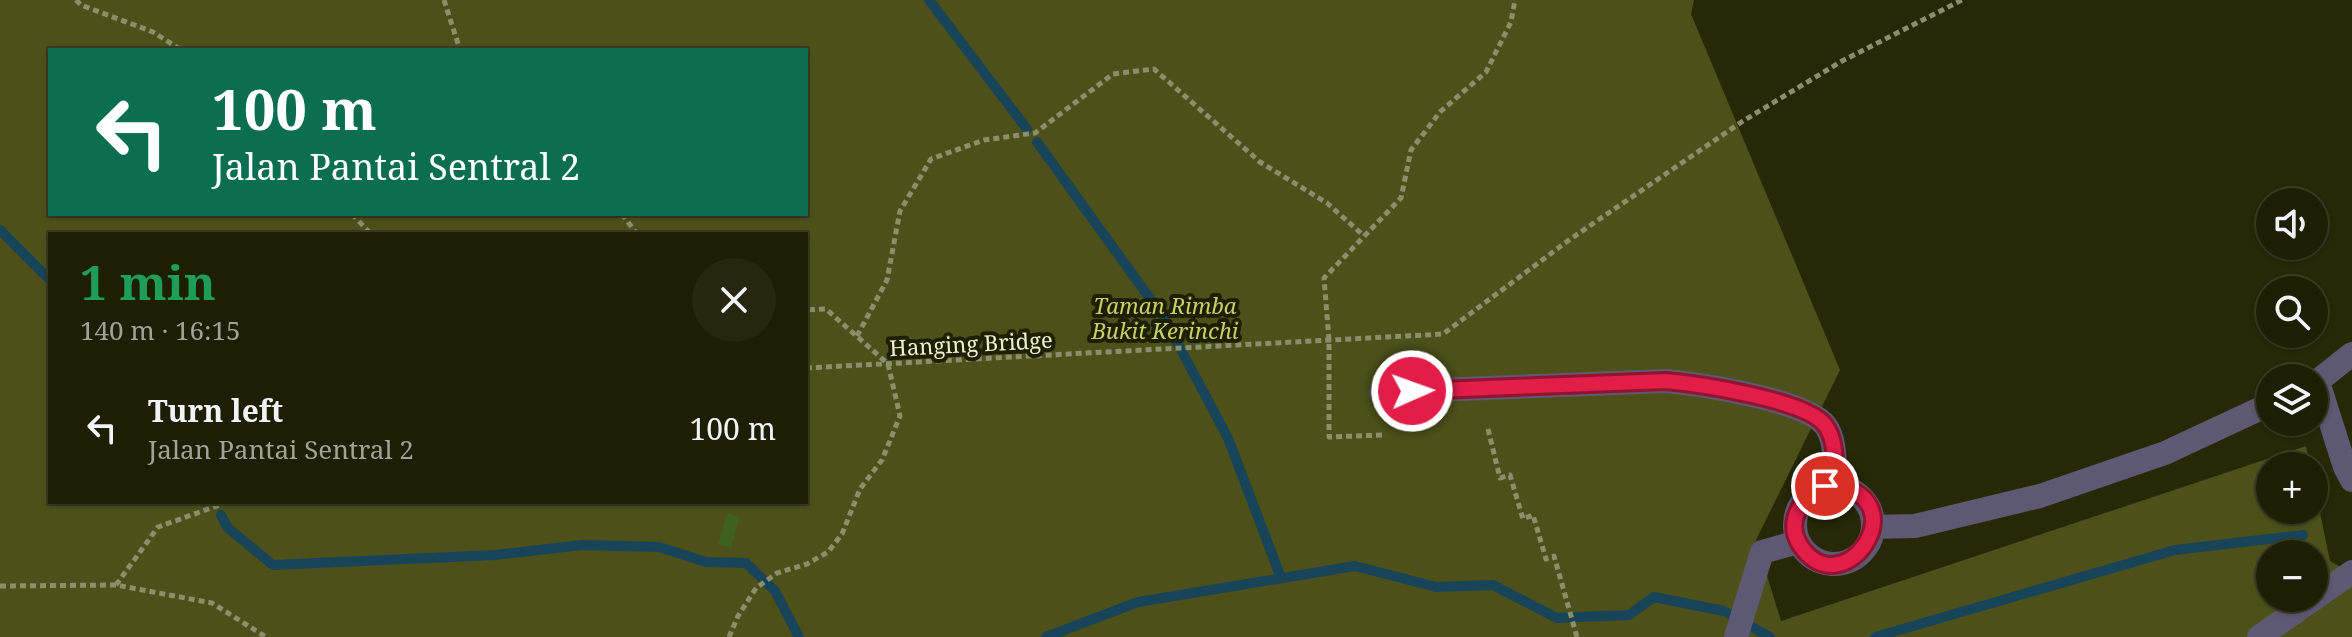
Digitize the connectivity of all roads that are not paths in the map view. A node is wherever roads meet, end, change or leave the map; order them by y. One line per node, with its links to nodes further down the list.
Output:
1 (2352, 354): 2 (street)
2 (2328, 373)
3 (1381, 392): 7 (street)
4 (2256, 411): 8 (street)
5 (2328, 418): 6 (street)
6 (2352, 480)
7 (1836, 486): 8 (street); 9 (street)
8 (1873, 527): 9 (street)
9 (1798, 542): 11 (street)
10 (2352, 572): 12 (street)
11 (1736, 637)
12 (2259, 637)

